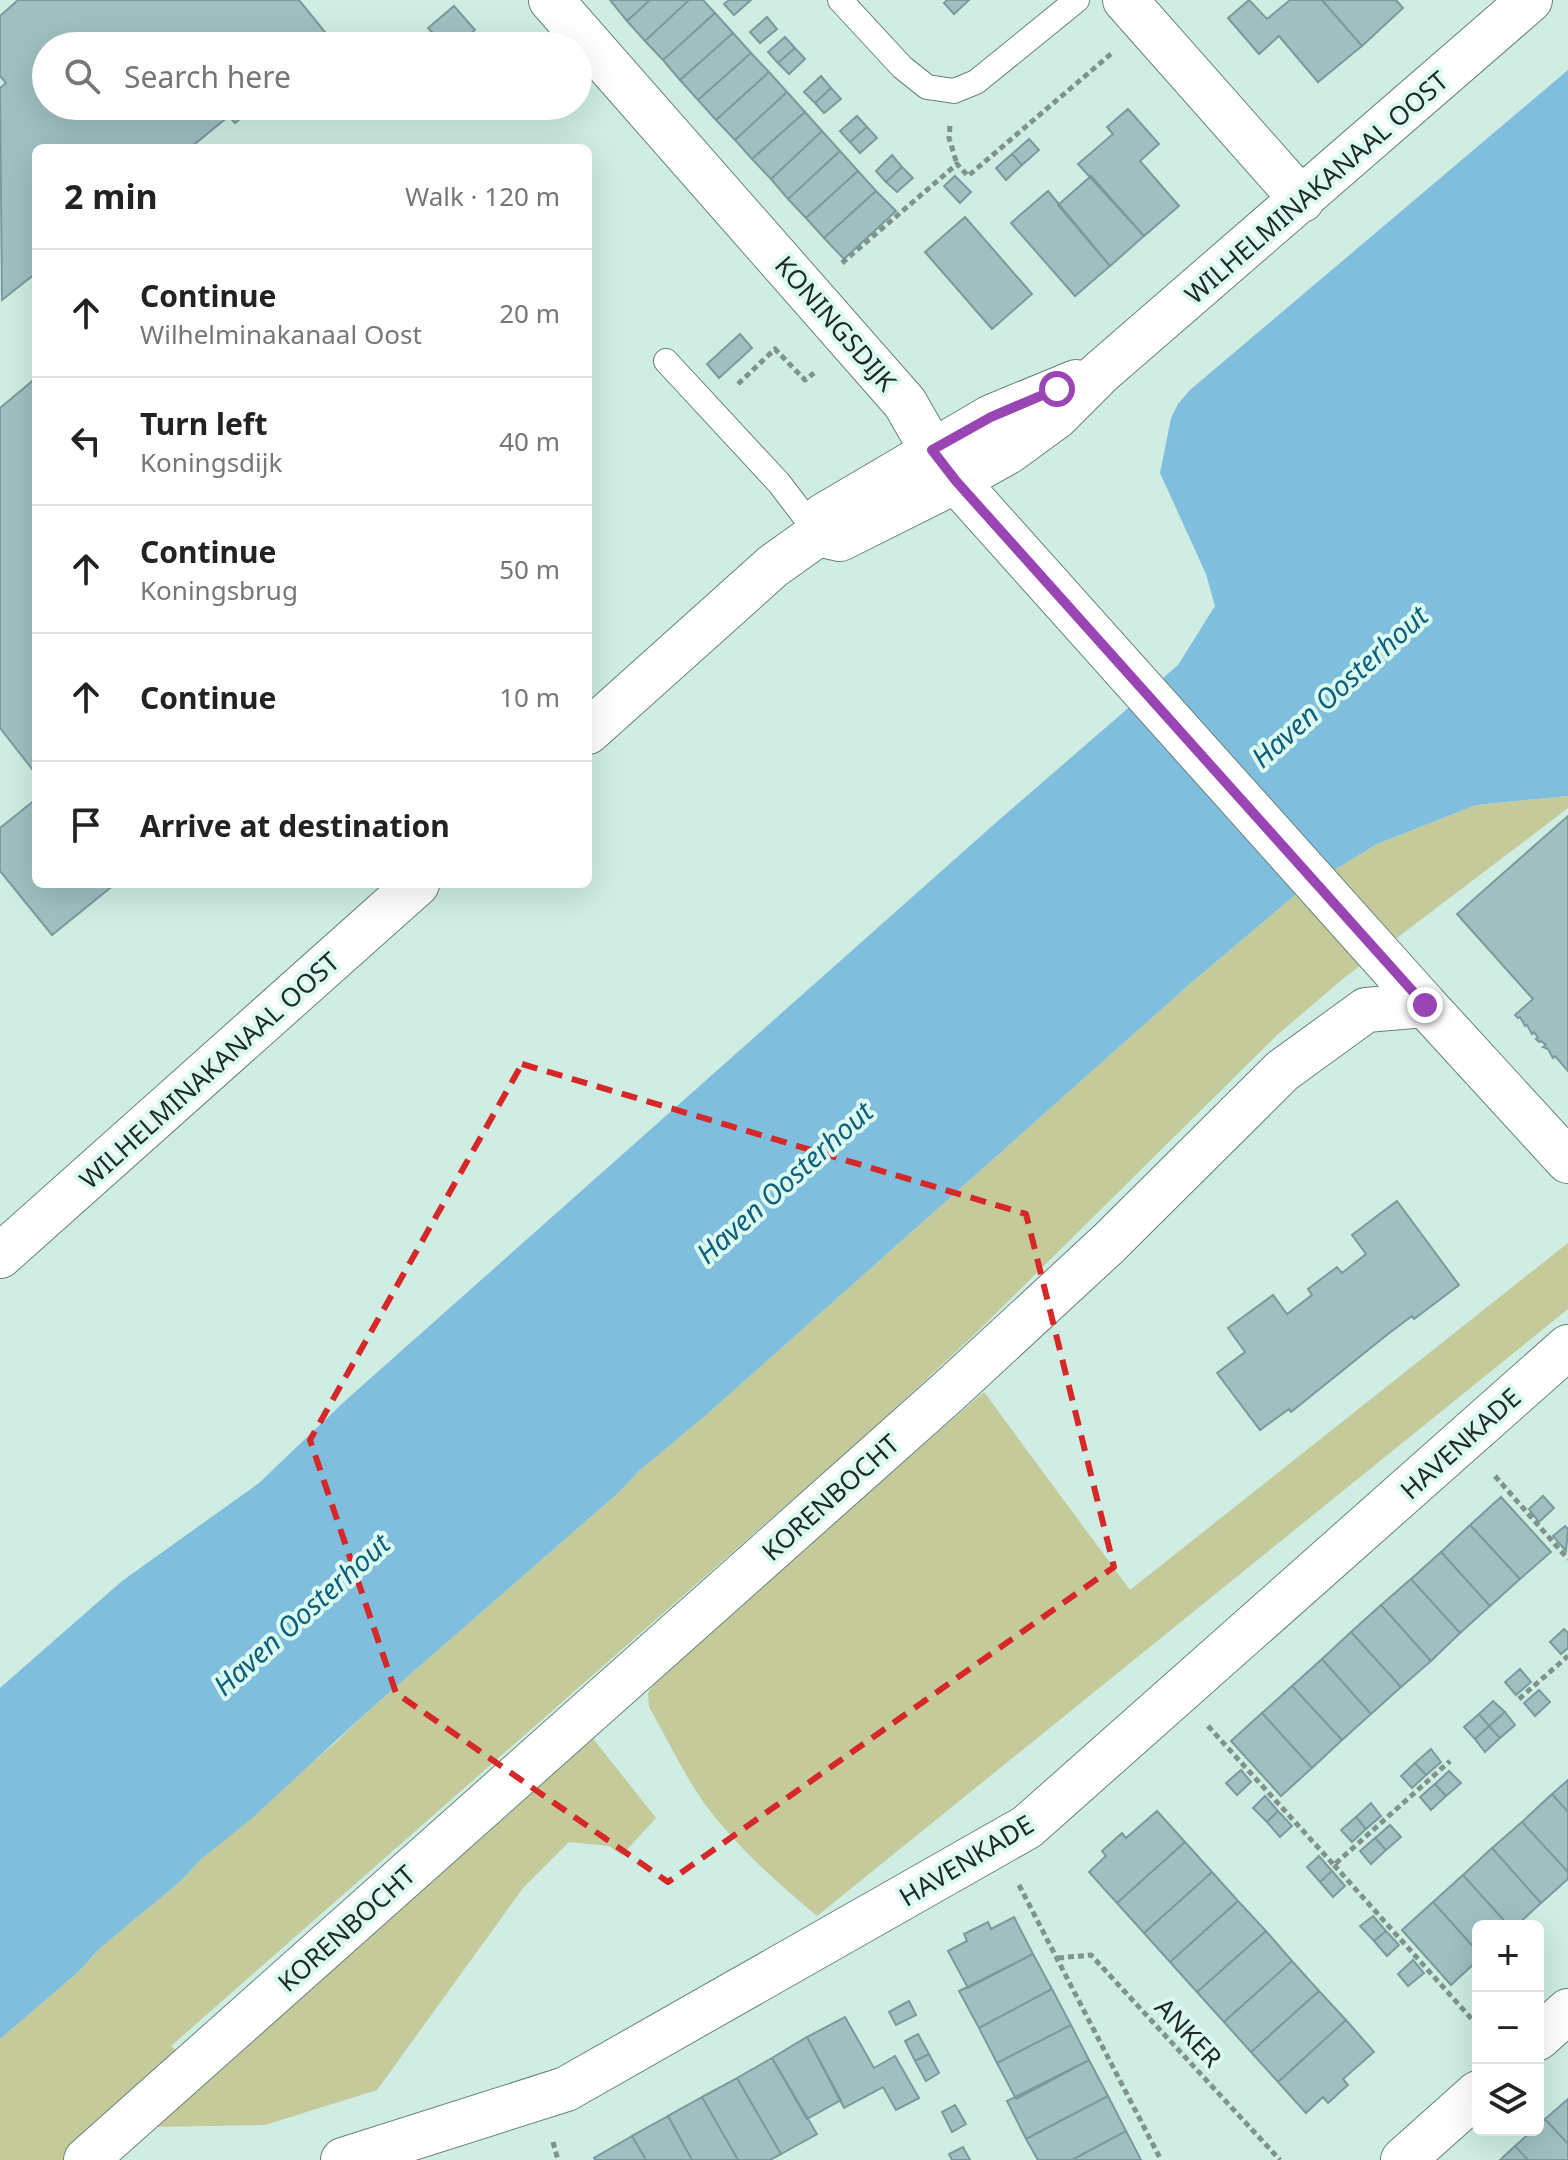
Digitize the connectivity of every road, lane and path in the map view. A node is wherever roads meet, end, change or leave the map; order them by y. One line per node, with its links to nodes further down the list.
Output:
1 (551, 0): 6 (street, KONINGSDIJK)
2 (840, 0): 3 (lane)
3 (1077, 0)
4 (1530, 0): 8 (street, WILHELMINAKANAAL OOST)
5 (1135, 12): 8 (street); 9 (path)
6 (579, 32)
7 (592, 47): 9 (street, KONINGSDIJK)
8 (1302, 200): 13 (street, WILHELMINAKANAAL OOST)
9 (808, 292): 10 (street, KONINGSDIJK)
10 (851, 341): 12 (path); 13 (street, KONINGSDIJK)
11 (666, 361): 12 (lane)
12 (711, 409): 14 (lane)
13 (944, 466): 14 (street, WILHELMINAKANAAL OOST); 17 (street, KONINGSDIJK)
14 (818, 534): 15 (street, WILHELMINAKANAAL OOST)
15 (592, 728)
16 (412, 888): 19 (street, WILHELMINAKANAAL OOST)
17 (1425, 1005): 18 (street); 34 (street, KORENBOCHT)
18 (1568, 1161)
19 (2, 1249)
20 (1568, 1347): 21 (street, HAVENKADE)
21 (1463, 1440): 22 (path); 24 (street, HAVENKADE)
22 (1568, 1559)
23 (1568, 1656): 25 (path)
24 (1178, 1693): 27 (street, HAVENKADE); 28 (path)
25 (1519, 1699)
26 (1450, 1761): 28 (path)
27 (998, 1845): 29 (path); 35 (street, HAVENKADE)
28 (1334, 1865): 31 (path)
29 (1058, 1958): 36 (path); 37 (path, ANKER)
30 (1568, 2011): 32 (street)
31 (1472, 2019)
32 (1544, 2033)
33 (1472, 2098): 38 (street)
34 (86, 2160)
35 (343, 2160)
36 (1161, 2160)
37 (1280, 2160)
38 (1403, 2160)

